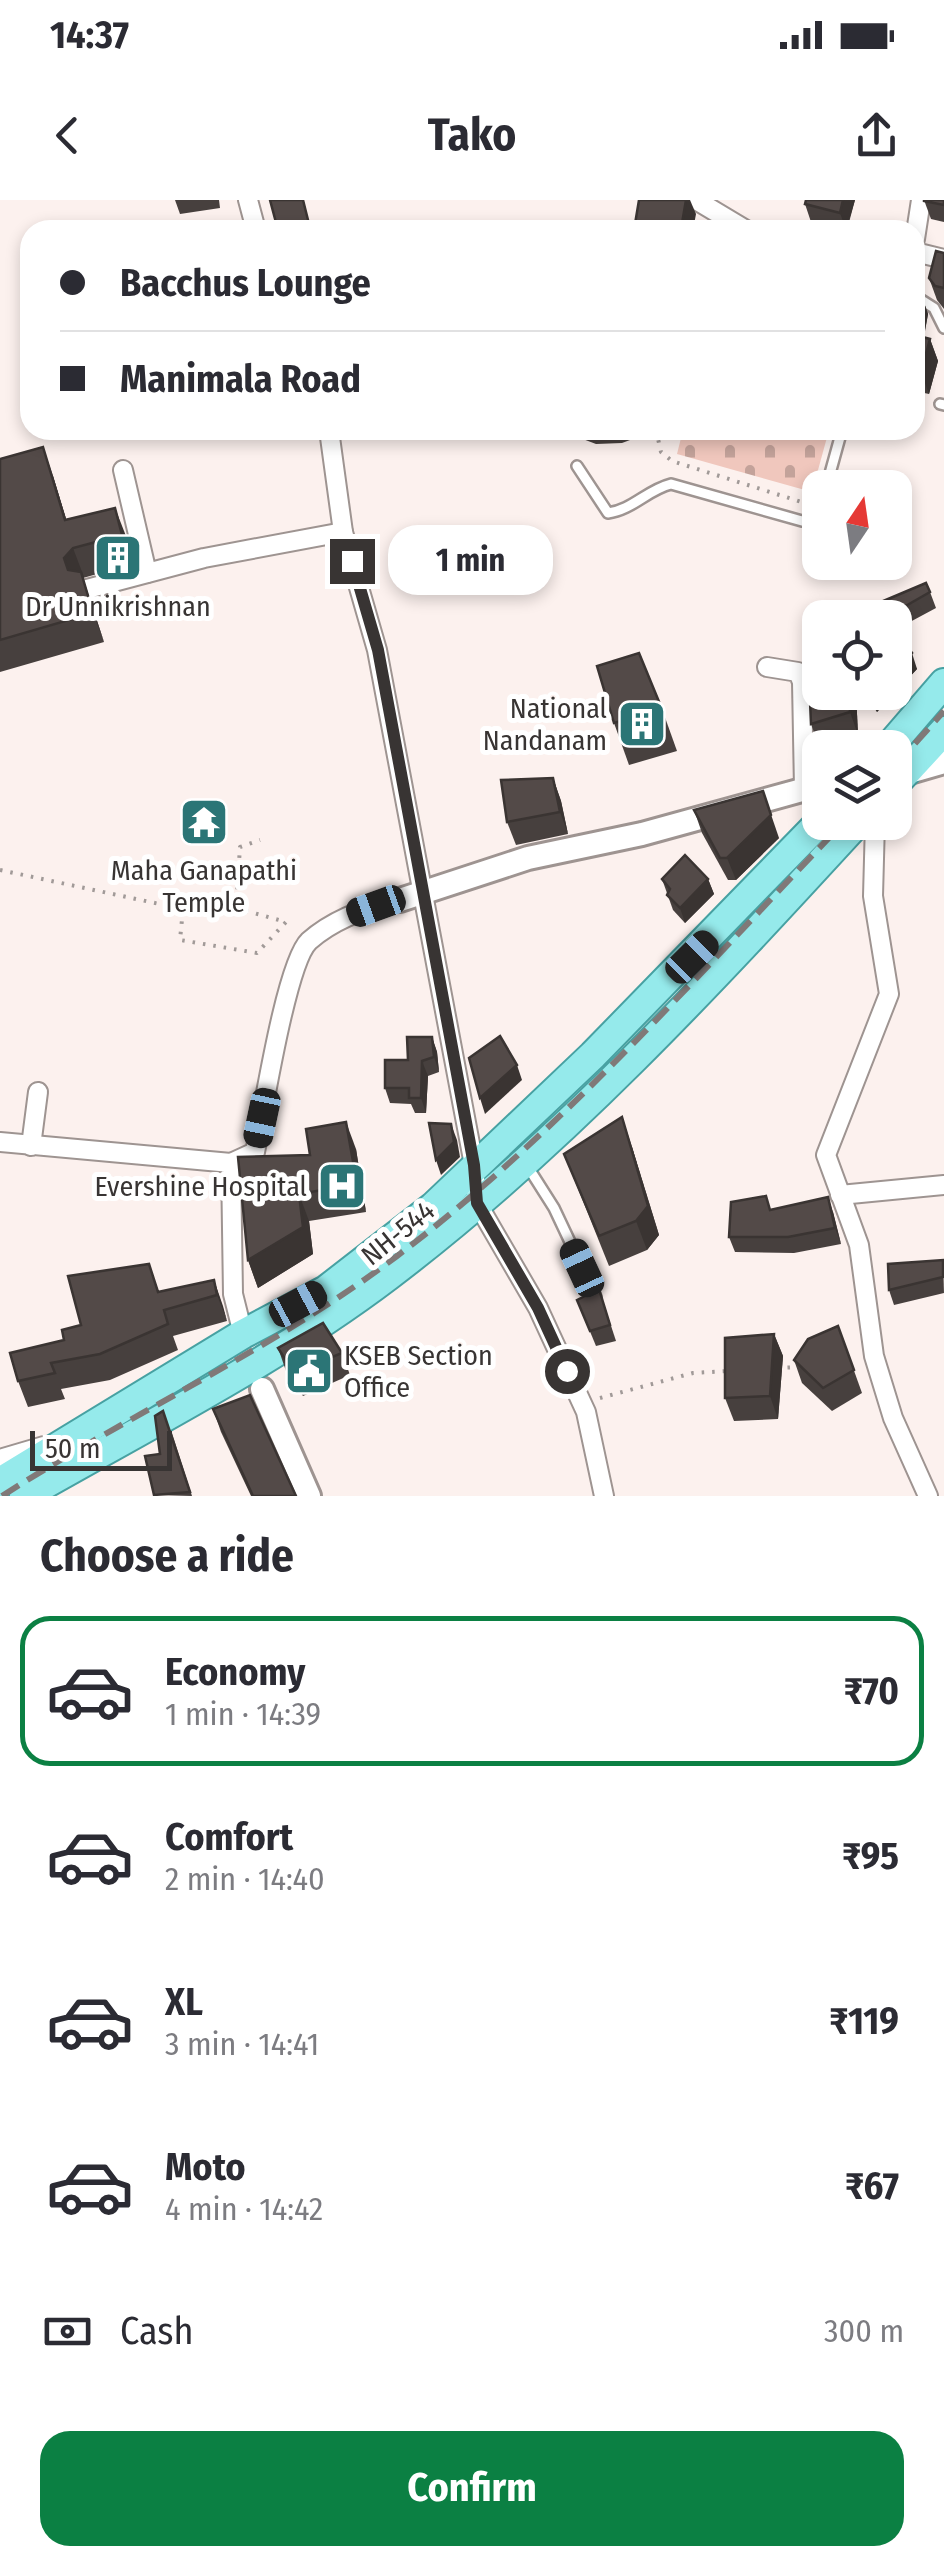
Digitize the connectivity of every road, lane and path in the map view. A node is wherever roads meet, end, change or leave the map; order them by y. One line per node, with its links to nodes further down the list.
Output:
1 (696, 200): 2 (street)
2 (729, 220)
3 (925, 302): 4 (lane)
4 (944, 328)
5 (330, 440): 13 (street)
6 (658, 440): 11 (path)
7 (839, 440): 10 (lane)
8 (577, 466): 12 (lane)
9 (123, 470): 14 (street)
10 (831, 470)
11 (802, 502)
12 (802, 521)
13 (343, 532): 14 (street); 28 (street)
14 (147, 573): 15 (street)
15 (88, 589)
16 (767, 667): 18 (street)
17 (944, 683): 19 (main road)
18 (807, 730)
19 (904, 730)
20 (944, 731): 21 (main road)
21 (916, 769)
22 (802, 790): 28 (street)
23 (260, 840): 27 (path)
24 (802, 840): 34 (main road, NH-544)
25 (841, 840): 32 (main road, NH-544)
26 (874, 840): 36 (street)
27 (0, 870)
28 (411, 896): 33 (street); 34 (street)
29 (38, 1092): 31 (street)
30 (0, 1142): 31 (street)
31 (31, 1146): 33 (street)
32 (524, 1160): 37 (main road, NH-544); 38 (lane)
33 (231, 1163): 39 (street)
34 (474, 1165): 37 (street); 39 (main road, NH-544)
35 (944, 1185): 36 (street)
36 (840, 1195): 51 (street)
37 (477, 1203): 43 (main road, NH-544); 44 (street)
38 (596, 1298)
39 (243, 1334): 45 (main road, NH-544)
40 (802, 1366): 41 (path)
41 (766, 1368)
42 (730, 1371): 44 (path)
43 (258, 1377): 45 (main road, NH-544); 49 (street)
44 (581, 1402): 50 (street)
45 (77, 1450): 46 (street); 47 (main road, NH-544); 48 (main road, NH-544)
46 (0, 1459)
47 (0, 1482)
48 (24, 1496)
49 (309, 1496)
50 (604, 1496)
51 (928, 1496)

